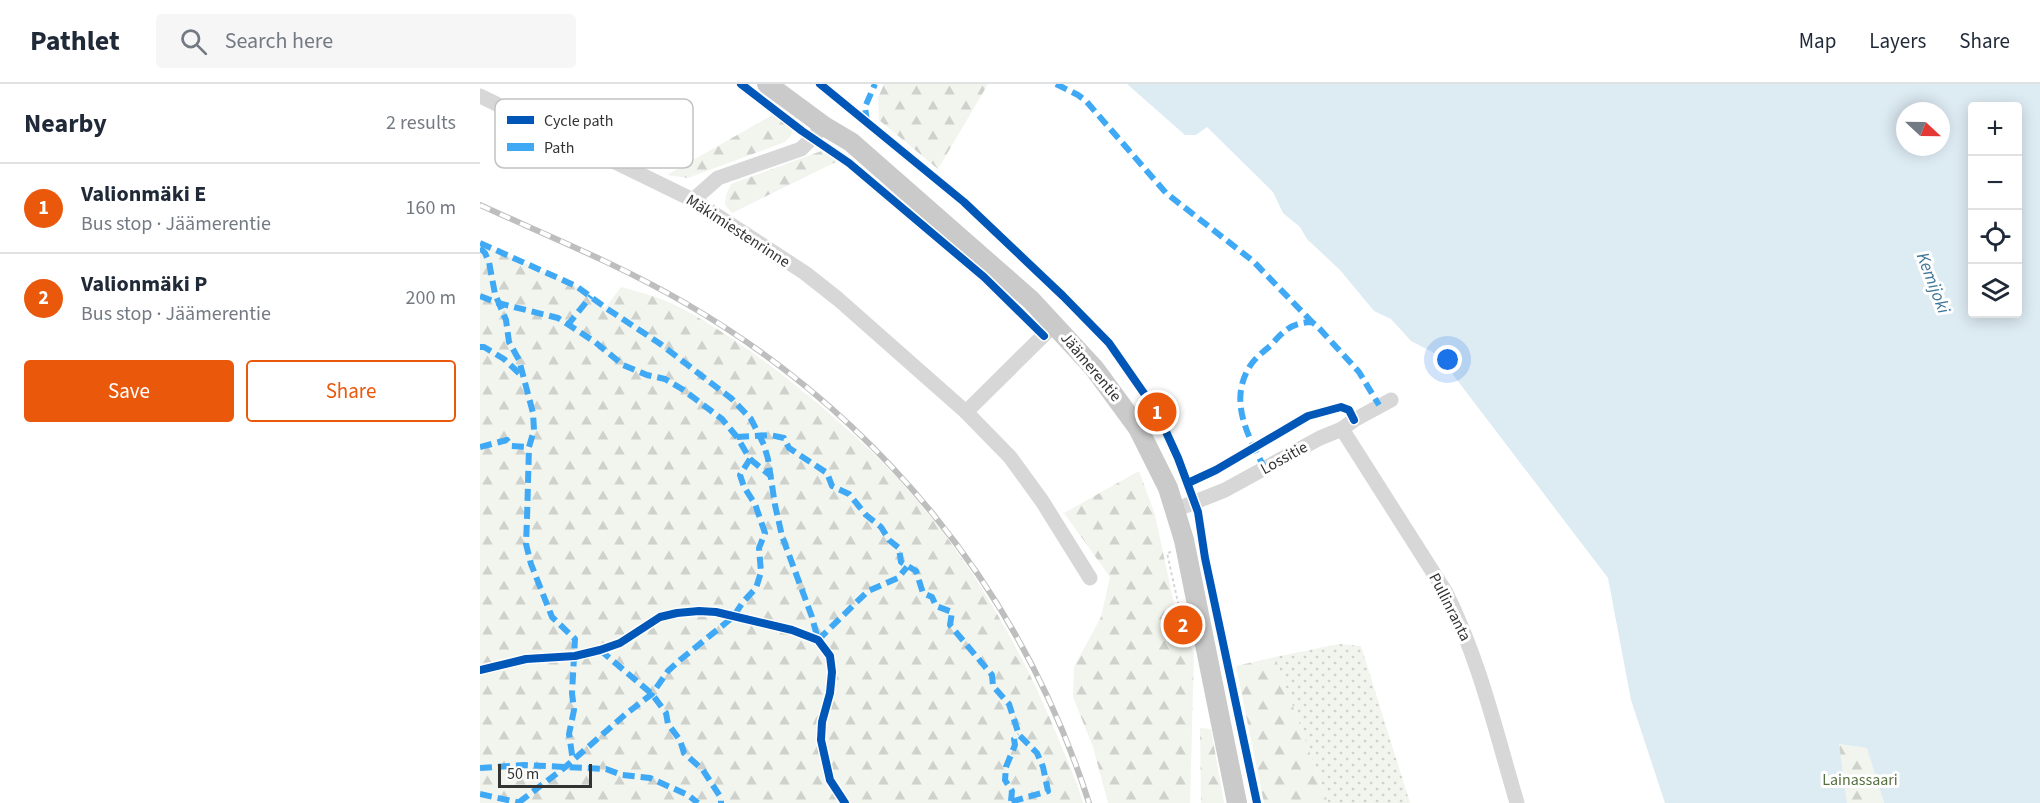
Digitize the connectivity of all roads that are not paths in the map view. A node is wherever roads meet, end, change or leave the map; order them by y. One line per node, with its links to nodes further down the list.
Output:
1 (767, 84): 4 (main road, Jäämerentie)
2 (480, 96): 3 (street, Mäkimiestenrinne)
3 (495, 103)
4 (824, 126): 6 (street); 7 (main road, Jäämerentie)
5 (627, 168): 6 (street, Mäkimiestenrinne)
6 (693, 200): 9 (street, Mäkimiestenrinne)
7 (1055, 324): 9 (street); 11 (main road, Jäämerentie)
8 (1391, 400): 10 (street, Lossitie)
9 (966, 412): 12 (street, Mäkimiestenrinne)
10 (1342, 429): 11 (street, Lossitie); 14 (street, Pullinranta)
11 (1175, 510): 13 (main road, Jäämerentie)
12 (1090, 578)
13 (1237, 803)
14 (1517, 803)

